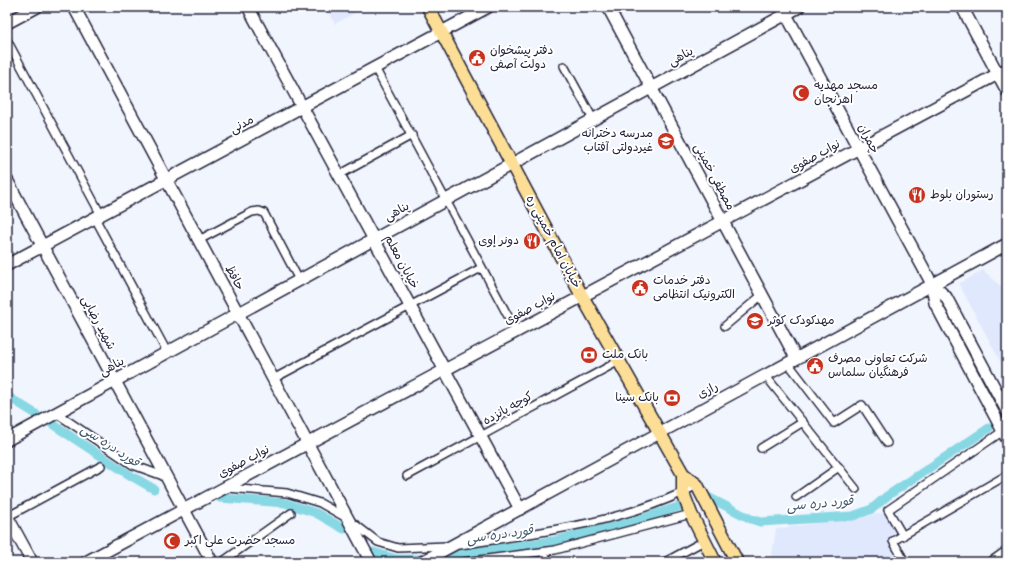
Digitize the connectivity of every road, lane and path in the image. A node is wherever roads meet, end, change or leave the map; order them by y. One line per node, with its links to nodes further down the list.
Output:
1 (37, 7): 10 (street)
2 (74, 7): 25 (street, حافظ)
3 (248, 7): 18 (street, خیابان معلم)
4 (428, 7): 11 (main road, خیابان امام خمینی ره)
5 (488, 7): 11 (street, مدنی)
6 (608, 7): 16 (street, مصطفی خمینی)
7 (799, 7): 9 (street, پناهی)
8 (962, 7): 15 (street)
9 (784, 11): 16 (street, پناهی); 21 (street, چمران)
10 (7, 23)
11 (441, 32): 14 (street, مدنی); 22 (main road, خیابان امام خمینی ره)
12 (7, 40): 27 (street)
13 (564, 66): 19 (street)
14 (375, 68): 18 (street, مدنی); 20 (street)
15 (1002, 71): 17 (street); 21 (street, نواب صفوی)
16 (652, 88): 19 (street, پناهی); 28 (street, مصطفی خمینی)
17 (1007, 90)
18 (302, 107): 23 (street, خیابان معلم); 25 (street, مدنی)
19 (593, 119): 22 (street, پناهی)
20 (412, 135): 23 (street); 26 (street)
21 (858, 148): 28 (street, نواب صفوی); 36 (street, چمران)
22 (512, 164): 26 (street, پناهی); 38 (main road, خیابان امام خمینی ره)
23 (339, 175): 29 (street, خیابان معلم)
24 (7, 180): 32 (street, شهید رضایی)
25 (166, 180): 27 (street, مدنی); 30 (street, حافظ)
26 (445, 200): 29 (street, پناهی); 34 (street)
27 (98, 216): 32 (street, مدنی); 43 (street)
28 (723, 222): 37 (street, مصطفی خمینی); 38 (street, نواب صفوی)
29 (374, 239): 35 (street, پناهی); 39 (street, خیابان معلم)
30 (199, 240): 35 (street); 40 (street, حافظ)
31 (1007, 244): 36 (street, رازی)
32 (42, 246): 33 (street, مدنی); 49 (street, شهید رضایی)
33 (7, 265)
34 (481, 268): 39 (street); 42 (street)
35 (300, 280): 40 (street, پناهی)
36 (932, 284): 44 (street, رازی); 50 (street, چمران); 54 (street, چمران)
37 (762, 295): 41 (street); 44 (street, مصطفی خمینی)
38 (582, 296): 42 (street, نواب صفوی); 45 (main road, خیابان امام خمینی ره)
39 (410, 306): 46 (street, خیابان معلم); 48 (street)
40 (238, 314): 43 (street, پناهی); 48 (street, حافظ)
41 (725, 326)
42 (516, 331): 46 (street, نواب صفوی)
43 (167, 352): 49 (street, پناهی)
44 (792, 360): 47 (street, رازی); 58 (street)
45 (619, 361): 53 (main road, خیابان امام خمینی ره); 55 (street, کوچه پانزده)
46 (444, 370): 55 (street, خیابان معلم); 57 (street, نواب صفوی)
47 (765, 375): 52 (street); 53 (street, رازی)
48 (273, 379): 57 (street, حافظ)
49 (115, 381): 51 (street, پناهی); 65 (street, شهید رضایی)
50 (1007, 411)
51 (56, 413): 56 (street, پناهی); 65 (street)
52 (803, 422): 59 (street); 61 (street)
53 (660, 432): 62 (main road, خیابان امام خمینی ره); 71 (street, رازی)
54 (1006, 433): 77 (street)
55 (480, 436): 64 (street, کوچه پانزده); 71 (street, خیابان معلم)
56 (7, 440)
57 (307, 443): 67 (street, نواب صفوی); 76 (street, حافظ)
58 (887, 443)
59 (761, 448)
60 (101, 466): 75 (street)
61 (839, 467): 68 (street); 70 (street)
62 (683, 474): 66 (main road); 69 (main road)
63 (1007, 475): 77 (street)
64 (407, 476)
65 (166, 477): 72 (street, شهید رضایی)
66 (697, 485): 69 (street); 92 (main road)
67 (224, 488): 72 (street, نواب صفوی); 76 (street)
68 (856, 489)
69 (683, 492): 74 (main road); 79 (street)
70 (796, 497)
71 (520, 509): 79 (street, رازی)
72 (184, 510): 83 (street, نواب صفوی); 84 (street, شهید رضایی)
73 (291, 513): 85 (street)
74 (691, 514): 78 (main road); 81 (street)
75 (7, 516): 82 (street)
76 (348, 519): 79 (street); 86 (street, حافظ)
77 (902, 536): 93 (street)
78 (704, 541): 90 (street); 91 (main road)
79 (451, 546): 87 (street, رازی)
80 (1007, 550): 94 (street)
81 (543, 552): 88 (street); 89 (street)
82 (32, 562)
83 (86, 562)
84 (212, 562)
85 (222, 562)
86 (371, 562)
87 (422, 562)
88 (464, 562)
89 (549, 562)
90 (665, 562)
91 (716, 562)
92 (737, 562)
93 (904, 562)
94 (990, 562)

